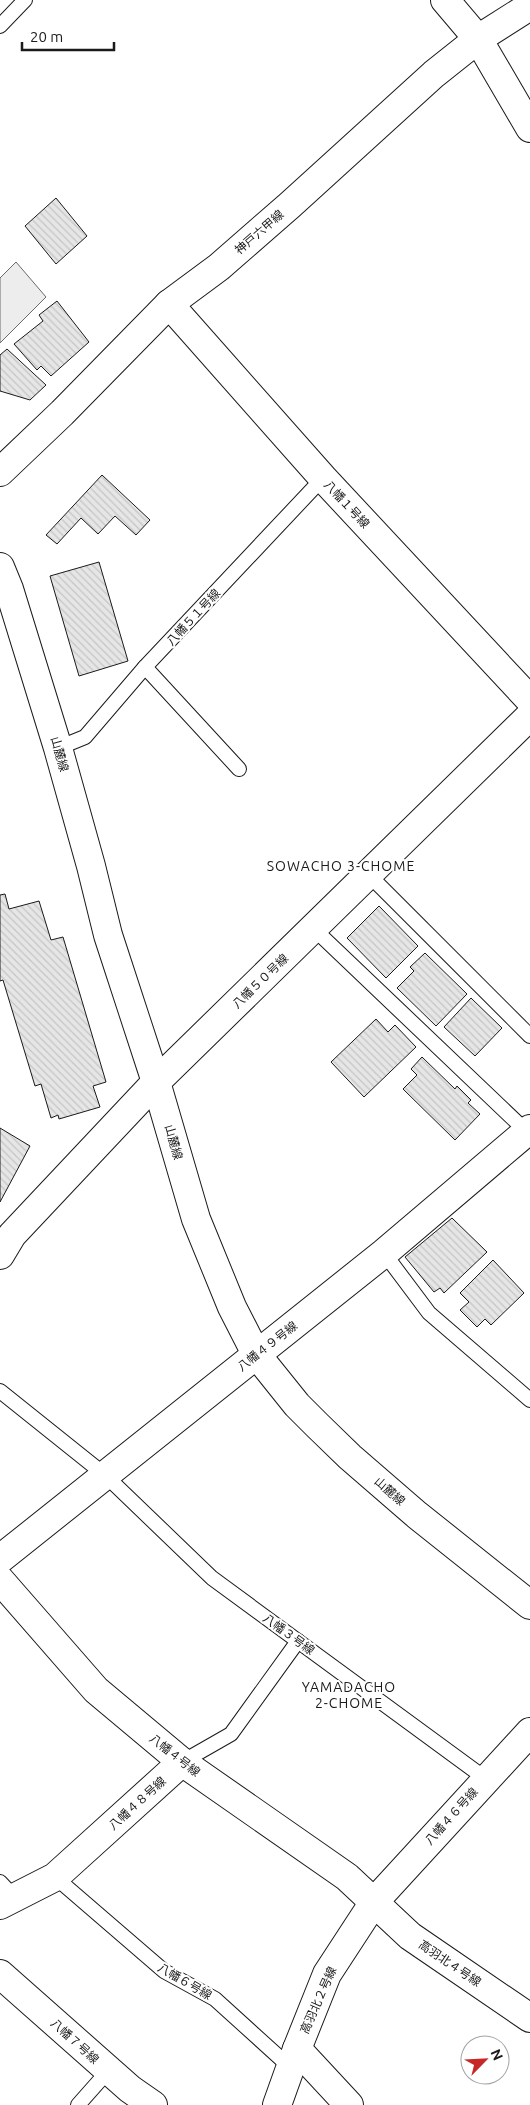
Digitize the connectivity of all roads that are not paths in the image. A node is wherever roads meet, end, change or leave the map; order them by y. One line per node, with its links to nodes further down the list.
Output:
1 (25, 0): 4 (lane)
2 (445, 0): 5 (street)
3 (530, 6): 5 (street, 神戸六甲線)
4 (0, 26)
5 (478, 39): 6 (street); 7 (street, 神戸六甲線)
6 (530, 128)
7 (169, 304): 8 (street, 神戸六甲線); 9 (street, 八幡１号線)
8 (0, 472)
9 (323, 478): 11 (lane, 八幡５１号線); 12 (street, 八幡１号線)
10 (0, 567): 14 (street, 山麓線)
11 (145, 667): 14 (lane, 八幡５１号線); 15 (lane)
12 (530, 700)
13 (530, 716): 16 (street, 八幡５０号線)
14 (58, 748): 19 (street, 山麓線)
15 (240, 769)
16 (368, 874): 17 (street, 八幡５０号線); 18 (lane)
17 (313, 928): 19 (street, 八幡５０号線); 20 (lane)
18 (530, 1036)
19 (156, 1082): 22 (street, 八幡５０号線); 23 (street, 山麓線)
20 (528, 1130): 21 (street, 八幡４９号線)
21 (384, 1253): 23 (street, 八幡４９号線); 25 (lane)
22 (0, 1255)
23 (256, 1354): 26 (street, 八幡４９号線); 29 (street, 山麓線)
24 (0, 1392): 26 (lane, 八幡３号線)
25 (530, 1400)
26 (105, 1475): 27 (street, 八幡４９号線); 30 (lane, 八幡３号線)
27 (0, 1559)
28 (0, 1580): 32 (street, 八幡４号線)
29 (530, 1605)
30 (298, 1641): 32 (lane, 八幡４８号線); 33 (lane, 八幡３号線)
31 (530, 1732): 33 (street, 八幡４６号線)
32 (182, 1762): 34 (street, 八幡４８号線); 36 (street, 八幡４号線)
33 (486, 1779): 36 (street, 八幡４６号線)
34 (55, 1877): 35 (street, 八幡４８号線); 39 (lane, 八幡６号線)
35 (5, 1895)
36 (374, 1902): 38 (street, 高羽北４号線); 39 (street, 高羽北２号線)
37 (0, 1974): 40 (street, 八幡７号線)
38 (530, 2018)
39 (293, 2058): 43 (street, 高羽北２号線); 44 (street)
40 (109, 2070): 41 (lane); 42 (street, 八幡７号線)
41 (78, 2105)
42 (153, 2105)
43 (277, 2105)
44 (349, 2105)

